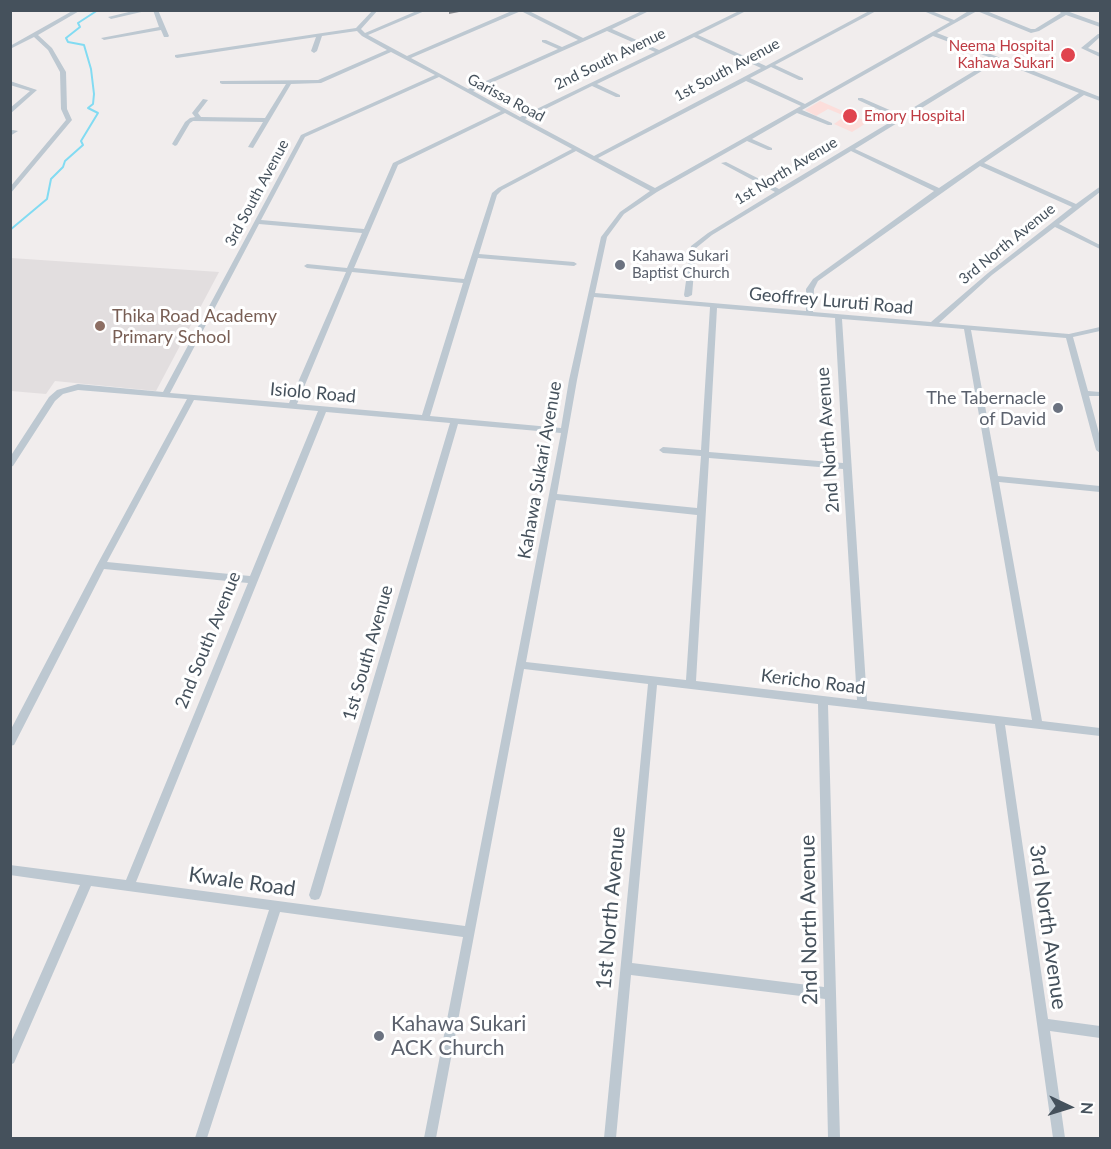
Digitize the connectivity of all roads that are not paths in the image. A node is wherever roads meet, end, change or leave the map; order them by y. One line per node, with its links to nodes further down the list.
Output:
1 (79, 10): 19 (street)
2 (148, 10): 13 (street)
3 (155, 10): 16 (street)
4 (376, 10): 17 (street)
5 (425, 10): 22 (street)
6 (521, 10): 27 (street); 36 (street)
7 (648, 10): 18 (street)
8 (746, 10): 23 (street, 2nd South Avenue)
9 (876, 10): 38 (street, 1st South Avenue)
10 (923, 10): 14 (street)
11 (977, 10): 12 (street); 14 (street, Kahawa Sukari Avenue)
12 (1061, 12): 15 (street)
13 (111, 16)
14 (954, 22): 21 (street, Kahawa Sukari Avenue)
15 (1101, 25)
16 (161, 28): 25 (street); 26 (street)
17 (358, 29): 20 (street); 22 (street, Garissa Road)
18 (608, 29): 27 (street); 33 (street)
19 (34, 34): 29 (street); 73 (street)
20 (321, 34): 32 (street); 35 (street)
21 (934, 34): 37 (street); 52 (street, Kahawa Sukari Avenue)
22 (364, 35): 31 (street, Garissa Road)
23 (694, 35): 33 (street, 2nd South Avenue); 38 (street)
24 (1101, 35): 34 (street)
25 (166, 36)
26 (104, 38)
27 (583, 40): 30 (street)
28 (544, 41): 30 (street)
29 (10, 48)
30 (563, 49): 46 (street)
31 (391, 50): 36 (street, Garissa Road); 44 (street)
32 (314, 51)
33 (659, 52): 45 (street, 2nd South Avenue)
34 (1101, 55)
35 (177, 56)
36 (407, 58): 39 (street, Garissa Road)
37 (998, 59): 47 (street); 57 (street, 1st North Avenue)
38 (769, 66): 40 (street, 1st South Avenue); 41 (street)
39 (440, 75): 46 (street, Garissa Road); 76 (street, 3rd South Avenue)
40 (747, 79): 52 (street); 67 (street, 1st South Avenue)
41 (801, 79)
42 (10, 80): 55 (street)
43 (222, 82): 44 (street)
44 (289, 83): 59 (street)
45 (592, 84): 48 (street); 58 (street, 2nd South Avenue)
46 (468, 91): 53 (street, Garissa Road)
47 (1083, 93): 50 (street); 69 (street)
48 (618, 96)
49 (860, 99): 57 (street)
50 (1101, 99)
51 (205, 100): 56 (street)
52 (806, 106): 54 (street, Kahawa Sukari Avenue)
53 (505, 111): 58 (street, Garissa Road); 78 (street)
54 (798, 111): 60 (street); 61 (street, Kahawa Sukari Avenue)
55 (10, 112)
56 (198, 118): 59 (street); 62 (street)
57 (902, 118): 66 (street, 1st North Avenue)
58 (520, 119): 64 (street, Garissa Road)
59 (267, 120): 63 (street)
60 (830, 124)
61 (747, 139): 65 (street); 71 (street, Kahawa Sukari Avenue)
62 (175, 144)
63 (251, 147)
64 (576, 148): 67 (street, Garissa Road); 80 (street)
65 (770, 149)
66 (851, 149): 72 (street); 74 (street, 1st North Avenue)
67 (594, 158): 71 (street, Garissa Road)
68 (724, 163): 74 (street)
69 (980, 164): 72 (street); 75 (street)
70 (1101, 189): 75 (street, 3rd North Avenue)
71 (655, 191): 85 (street, Kahawa Sukari Avenue)
72 (939, 191): 88 (street)
73 (10, 192)
74 (780, 192): 86 (street, 1st North Avenue)
75 (1077, 207): 77 (street, 3rd North Avenue)
76 (257, 222): 78 (street); 96 (street, 3rd South Avenue)
77 (1055, 225): 79 (street); 90 (street, 3rd North Avenue)
78 (367, 231): 83 (street)
79 (1101, 247)
80 (474, 256): 81 (street); 84 (street)
81 (574, 264)
82 (308, 266): 83 (street)
83 (351, 270): 84 (street); 98 (street)
84 (466, 281): 100 (street)
85 (591, 295): 86 (street, Geoffrey Luruti Road); 102 (street, Kahawa Sukari Avenue)
86 (688, 298): 87 (street, Geoffrey Luruti Road)
87 (714, 306): 88 (street, Geoffrey Luruti Road); 105 (street)
88 (809, 314): 89 (street, Geoffrey Luruti Road)
89 (838, 316): 90 (street, Geoffrey Luruti Road); 107 (street, 2nd North Avenue)
90 (933, 324): 91 (street, Geoffrey Luruti Road)
91 (967, 327): 93 (street, Geoffrey Luruti Road); 108 (street)
92 (1101, 329): 93 (street, Geoffrey Luruti Road)
93 (1069, 336): 94 (street)
94 (1084, 393): 95 (street); 104 (street)
95 (1101, 394)
96 (165, 395): 97 (street, Isiolo Road); 106 (street, Isiolo Road)
97 (192, 397): 98 (street, Isiolo Road); 112 (street)
98 (292, 406): 99 (street, Isiolo Road)
99 (322, 409): 100 (street, Isiolo Road); 113 (street, 2nd South Avenue)
100 (425, 418): 101 (street, Isiolo Road)
101 (455, 421): 102 (street, Isiolo Road); 126 (street, 1st South Avenue)
102 (565, 431): 110 (street, Kahawa Sukari Avenue)
103 (663, 450): 105 (street)
104 (1101, 450)
105 (705, 454): 107 (street); 111 (street)
106 (10, 464)
107 (848, 466): 118 (street, 2nd North Avenue)
108 (995, 479): 109 (street); 120 (street)
109 (1101, 489)
110 (553, 497): 111 (street); 114 (street, Kahawa Sukari Avenue)
111 (702, 512): 116 (street)
112 (101, 566): 113 (street); 122 (street)
113 (251, 580): 125 (street, 2nd South Avenue)
114 (521, 665): 115 (street, Kericho Road); 128 (street, Kahawa Sukari Avenue)
115 (653, 680): 116 (street, Kericho Road); 129 (street, 1st North Avenue)
116 (691, 685): 117 (street, Kericho Road)
117 (823, 700): 118 (street, Kericho Road); 130 (street, 2nd North Avenue)
118 (862, 705): 119 (street, Kericho Road)
119 (999, 720): 120 (street, Kericho Road); 131 (street, 3rd North Avenue)
120 (1038, 725): 121 (street, Kericho Road)
121 (1101, 732)
122 (10, 742)
123 (10, 870): 124 (street, Kwale Road)
124 (88, 880): 125 (street, Kwale Road); 133 (street)
125 (129, 886): 127 (street, Kwale Road)
126 (313, 902): 127 (street, Kwale Road); 128 (street, Kwale Road)
127 (276, 906): 134 (street)
128 (469, 932): 135 (street, Kahawa Sukari Avenue)
129 (625, 968): 130 (street); 136 (street, 1st North Avenue)
130 (830, 994): 137 (street, 2nd North Avenue)
131 (1042, 1024): 132 (street); 138 (street, 3rd North Avenue)
132 (1101, 1032)
133 (10, 1059)
134 (201, 1138)
135 (430, 1138)
136 (610, 1138)
137 (834, 1138)
138 (1059, 1138)

